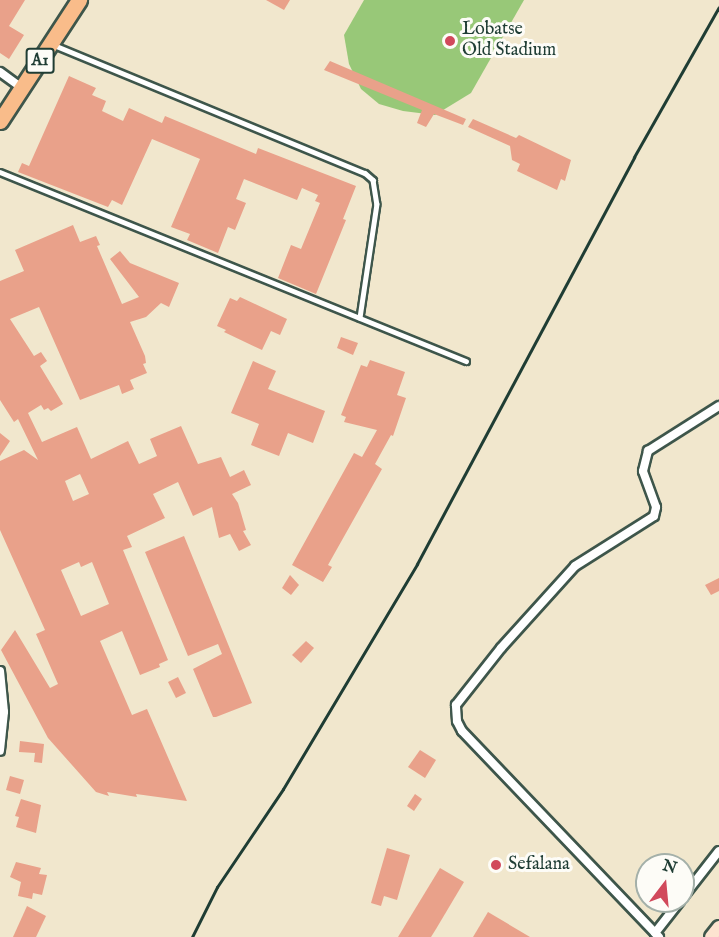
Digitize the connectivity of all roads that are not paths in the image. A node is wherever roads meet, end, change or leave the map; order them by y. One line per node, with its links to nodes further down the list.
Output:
1 (79, 0): 2 (highway, A1)
2 (51, 44): 4 (highway, A1); 7 (lane)
3 (0, 72): 4 (street)
4 (22, 88): 5 (highway, A1)
5 (0, 121)
6 (0, 172): 7 (lane)
7 (360, 318): 8 (lane)
8 (466, 361)
9 (719, 406): 16 (street)
10 (0, 671): 11 (street)
11 (0, 751)
12 (719, 850): 13 (street)
13 (695, 881)
14 (672, 913): 16 (street)
15 (719, 927): 17 (main road)
16 (657, 935)
17 (711, 937)

